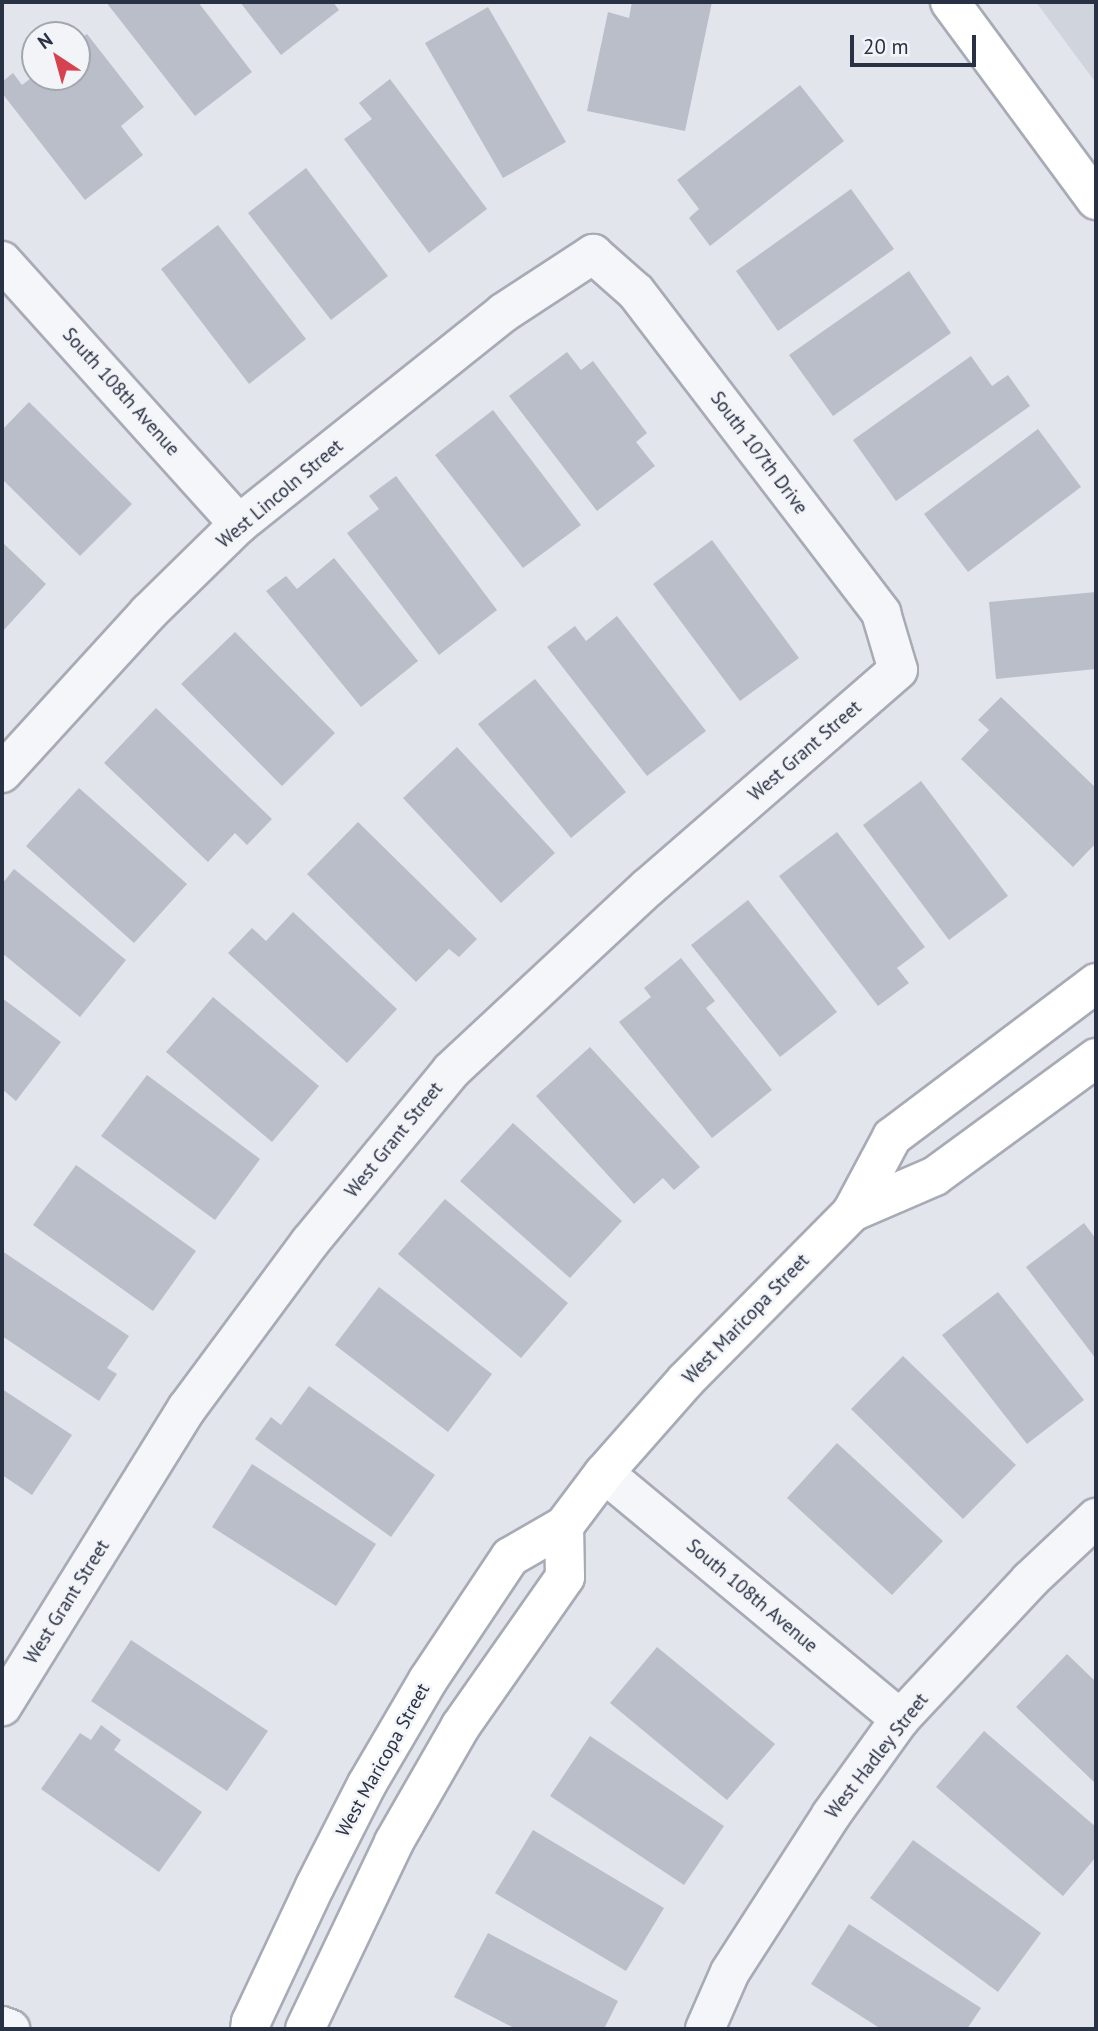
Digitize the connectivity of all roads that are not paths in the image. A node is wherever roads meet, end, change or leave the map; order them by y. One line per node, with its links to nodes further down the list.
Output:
1 (950, 2): 2 (street)
2 (1096, 200)
3 (593, 254): 5 (street, West Lincoln Street); 6 (street, South 107th Drive)
4 (2, 261): 5 (street, South 108th Avenue)
5 (239, 524): 7 (street, West Lincoln Street)
6 (898, 670): 14 (street, West Grant Street)
7 (2, 773)
8 (1096, 984): 10 (street, West Maricopa Street)
9 (1096, 1058): 10 (street, West Maricopa Street)
10 (852, 1212): 11 (street, West Maricopa Street)
11 (604, 1473): 13 (street, West Maricopa Street); 15 (street, South 108th Avenue)
12 (1096, 1518): 15 (street, West Hadley Street)
13 (564, 1526): 18 (street, West Maricopa Street); 19 (street)
14 (2, 1706)
15 (900, 1719): 20 (street, West Hadley Street)
16 (2, 2025): 17 (street)
17 (10, 2029)
18 (250, 2029)
19 (305, 2029)
20 (705, 2029)

